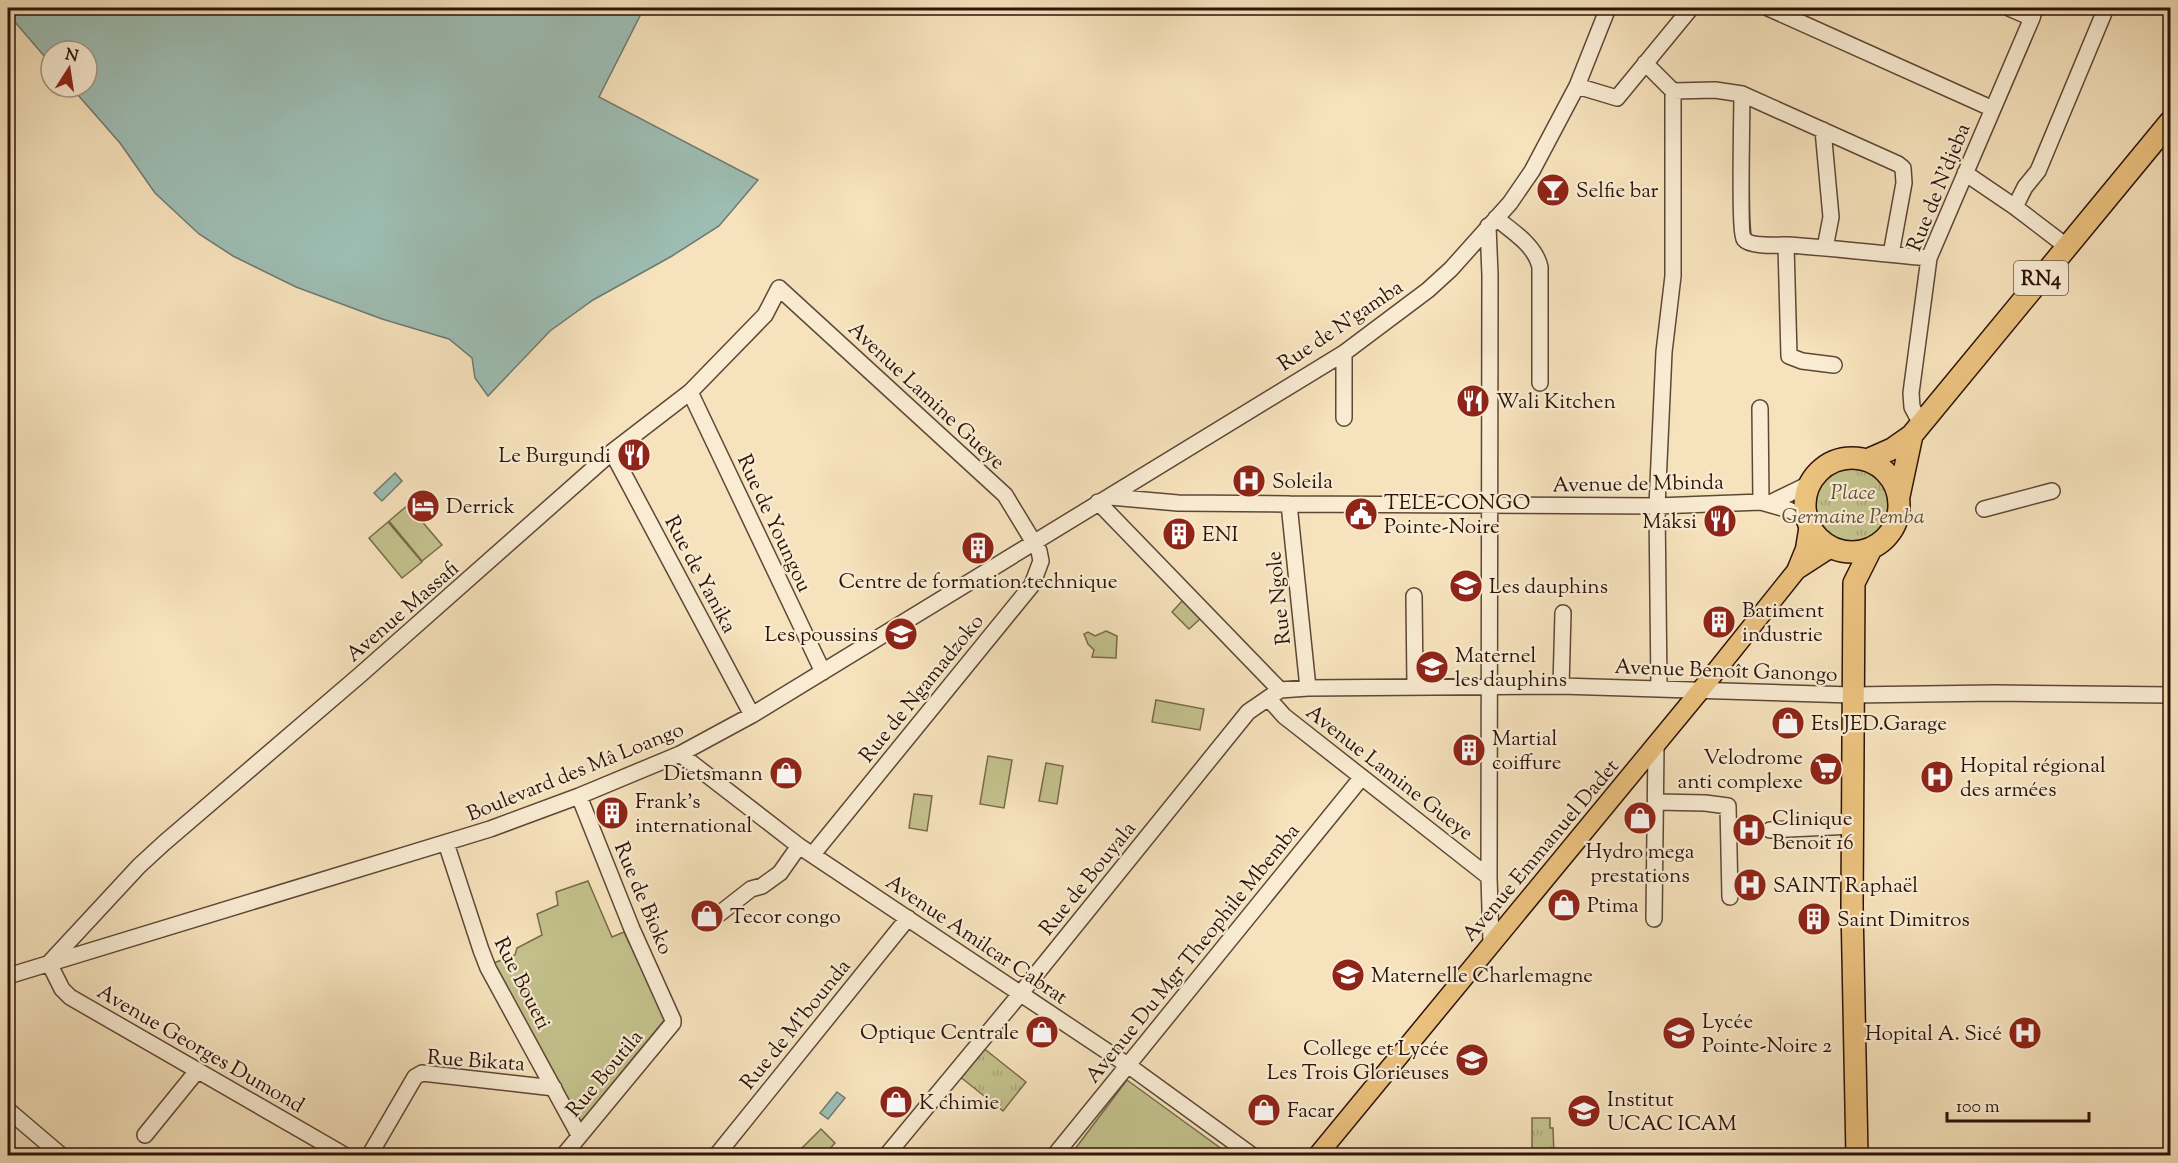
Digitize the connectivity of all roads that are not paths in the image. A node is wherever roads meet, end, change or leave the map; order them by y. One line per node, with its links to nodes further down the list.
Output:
1 (1608, 8): 8 (street, Rue de N'gamba)
2 (1690, 8): 7 (street)
3 (1768, 8): 11 (street)
4 (2009, 8): 6 (street)
5 (2106, 8): 15 (street)
6 (2033, 13): 11 (street, Rue de N'djeba)
7 (1645, 63): 8 (street); 9 (street)
8 (1577, 86): 16 (street, Rue de N'gamba)
9 (1673, 92): 10 (street); 39 (street)
10 (1742, 93): 13 (street); 17 (street)
11 (1993, 109): 14 (street, Rue de N'djeba)
12 (2170, 122): 18 (highway, RN4)
13 (1823, 130): 19 (street); 20 (street)
14 (1965, 173): 15 (street); 21 (street, Rue de N'djeba)
15 (2015, 207): 18 (street)
16 (1492, 222): 23 (street, Rue de N'gamba); 25 (street); 38 (street)
17 (1786, 245): 19 (street); 24 (street)
18 (2066, 246): 29 (highway, RN4)
19 (1825, 248): 20 (street)
20 (1891, 254): 21 (street)
21 (1929, 258): 29 (street, Rue de N'djeba)
22 (779, 288): 26 (street, Avenue Massafi); 42 (street, Avenue Lamine Gueye)
23 (1344, 353): 28 (street); 35 (street, Rue de N'gamba)
24 (1834, 365)
25 (1540, 383)
26 (690, 392): 30 (street, Avenue Massafi); 49 (street, Rue de Youngou)
27 (1760, 408): 36 (street)
28 (1344, 418)
29 (1917, 430): 31 (highway, RN4); 34 (highway, RN4)
30 (612, 452): 59 (street, Rue de Yanika); 76 (street, Avenue Massafi)
31 (1868, 460): 32 (highway, RN4); 34 (highway)
32 (1809, 484): 36 (street, Avenue de Mbinda); 41 (highway)
33 (2052, 491): 40 (street)
34 (1899, 496): 44 (highway, RN4)
35 (1104, 500): 37 (street, Avenue de Mbinda); 42 (street, Boulevard des Mâ Loango); 56 (street, Avenue Lamine Gueye)
36 (1766, 503): 39 (street, Avenue de Mbinda); 41 (street, Avenue de Mbinda)
37 (1289, 504): 38 (street, Avenue de Mbinda); 53 (street, Rue Ngole)
38 (1490, 505): 39 (street, Avenue de Mbinda); 50 (street)
39 (1657, 506): 54 (street)
40 (1984, 509)
41 (1808, 521): 43 (highway, RN4); 45 (main road, Avenue Emmanuel Dadet)
42 (1035, 541): 49 (street, Boulevard des Mâ Loango); 69 (street, Rue de Ngamadzoko)
43 (1835, 549): 44 (highway); 45 (main road, Avenue Emmanuel Dadet); 46 (highway, RN4)
44 (1871, 549): 46 (highway, RN4)
45 (1796, 571): 55 (main road, Avenue Emmanuel Dadet)
46 (1854, 583): 57 (highway, RN4)
47 (1414, 596): 51 (street)
48 (1563, 613): 52 (street)
49 (823, 672): 59 (street, Boulevard des Mâ Loango)
50 (1489, 685): 51 (street, Avenue Benoît Ganongo); 52 (street, Avenue Benoît Ganongo); 70 (street)
51 (1415, 686): 53 (street, Avenue Benoît Ganongo)
52 (1561, 686): 54 (street, Avenue Benoît Ganongo)
53 (1308, 688): 56 (street, Avenue Benoît Ganongo)
54 (1659, 688): 55 (street, Avenue Benoît Ganongo)
55 (1700, 691): 57 (street, Avenue Benoît Ganongo); 60 (main road, Avenue Emmanuel Dadet)
56 (1274, 694): 62 (street, Avenue Lamine Gueye); 78 (street, Rue de Bouyala)
57 (1852, 695): 58 (street, Avenue Benoît Ganongo); 65 (highway, RN4)
58 (2170, 695)
59 (752, 715): 61 (street, Boulevard des Mâ Loango)
60 (1656, 745): 64 (street); 75 (main road, Avenue Emmanuel Dadet)
61 (680, 754): 63 (street, Boulevard des Mâ Loango); 68 (street, Avenue Amilcar Cabrat)
62 (1362, 777): 70 (street, Avenue Lamine Gueye); 80 (street, Avenue Du Mgr Theophile Mbemba)
63 (579, 796): 67 (street, Boulevard des Mâ Loango); 79 (street, Rue de Bioko)
64 (1656, 802): 71 (street); 74 (street)
65 (1853, 826): 66 (street); 95 (highway, RN4)
66 (1770, 830)
67 (446, 843): 76 (street, Boulevard des Mâ Loango); 82 (street, Rue Boueti)
68 (799, 846): 69 (street, Avenue Amilcar Cabrat); 72 (street)
69 (813, 854): 73 (street, Avenue Amilcar Cabrat)
70 (1489, 877): 75 (street)
71 (1730, 897)
72 (719, 914)
73 (908, 918): 78 (street, Avenue Amilcar Cabrat); 90 (street, Rue de M'bounda)
74 (1654, 919)
75 (1491, 942): 94 (main road, Avenue Emmanuel Dadet)
76 (49, 963): 77 (street, Boulevard des Mâ Loango); 81 (street, Avenue Georges Dumond)
77 (8, 976)
78 (1021, 993): 80 (street, Avenue Amilcar Cabrat); 91 (street, Rue de Bouyala)
79 (673, 1016): 85 (street, Rue Boutila)
80 (1128, 1066): 92 (street, Avenue Du Mgr Theophile Mbemba); 93 (street, Avenue Amilcar Cabrat)
81 (196, 1071): 84 (street); 87 (street, Avenue Georges Dumond)
82 (554, 1088): 85 (street, Rue Boueti); 88 (street, Rue Bikata)
83 (8, 1110): 86 (street)
84 (145, 1135)
85 (579, 1135): 89 (street, Rue Boutila)
86 (62, 1155)
87 (346, 1155)
88 (369, 1155)
89 (563, 1155)
90 (716, 1155)
91 (886, 1155)
92 (1054, 1155)
93 (1253, 1155)
94 (1317, 1155)
95 (1857, 1155)

